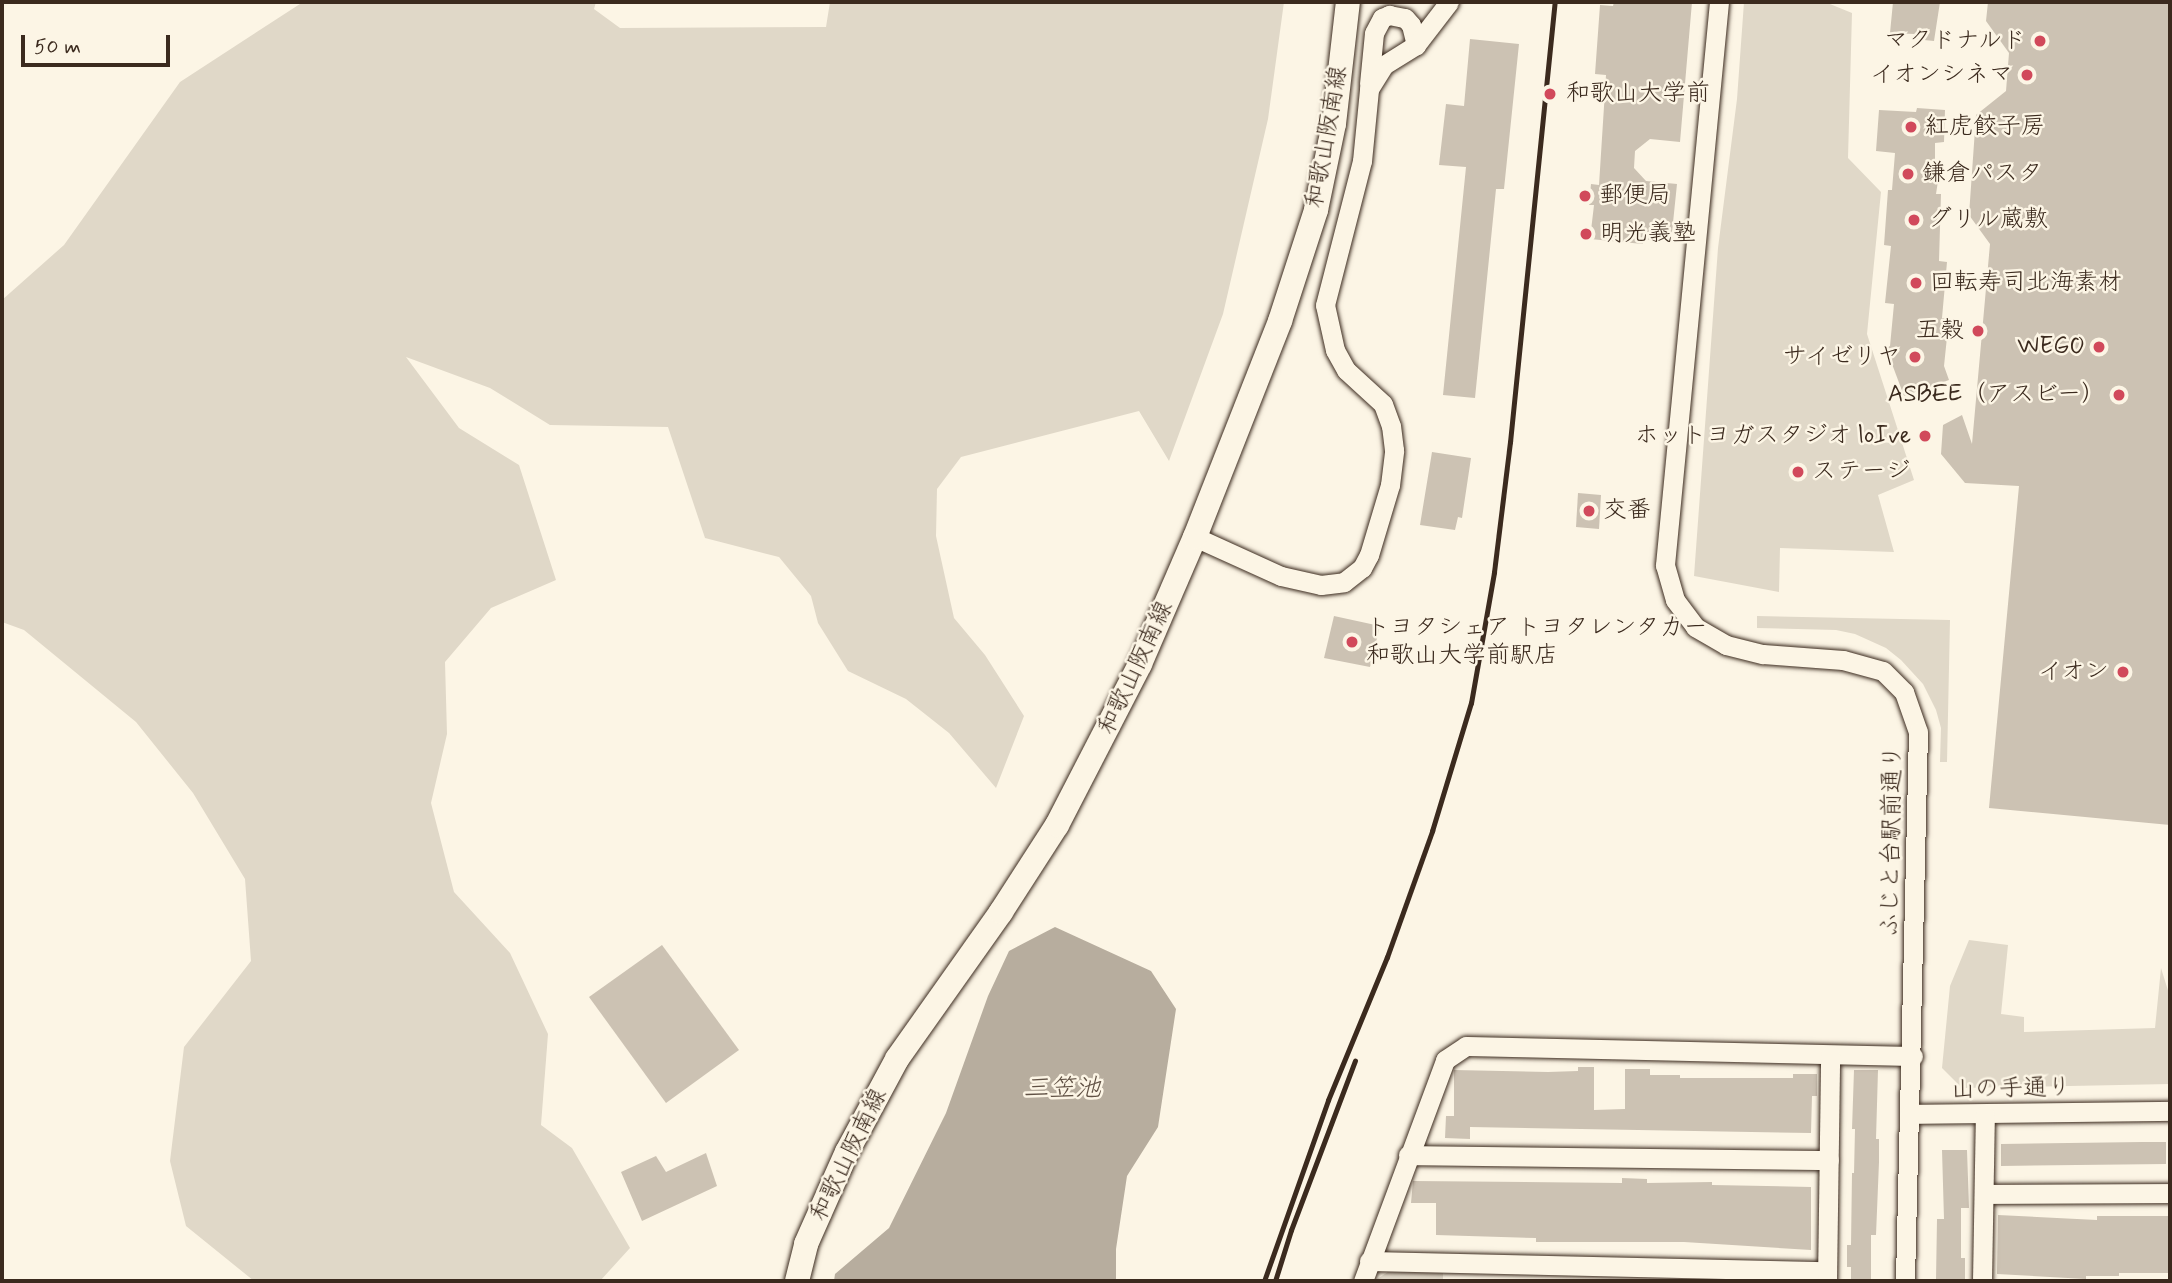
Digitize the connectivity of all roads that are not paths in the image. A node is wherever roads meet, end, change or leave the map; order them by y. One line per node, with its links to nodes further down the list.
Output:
1 (1348, 2): 6 (main road, 和歌山阪南線)
2 (1448, 2): 4 (street)
3 (1718, 2): 8 (street, ふじと台駅前通り)
4 (1416, 45): 5 (street); 5 (street)
5 (1369, 89): 6 (street)
6 (1195, 537): 18 (main road, 和歌山阪南線)
7 (1830, 1055): 8 (street); 12 (street); 13 (street)
8 (1913, 1056): 10 (street)
9 (2170, 1111): 11 (street, 山の手通り)
10 (1910, 1114): 11 (street, 山の手通り); 20 (street)
11 (1985, 1115): 15 (street)
12 (1408, 1155): 13 (street); 16 (street)
13 (1829, 1160): 17 (street)
14 (2170, 1193): 15 (street)
15 (1984, 1194): 21 (street)
16 (1369, 1261): 17 (street); 19 (street)
17 (1827, 1276)
18 (797, 1281)
19 (1363, 1281)
20 (1905, 1281)
21 (1982, 1281)

